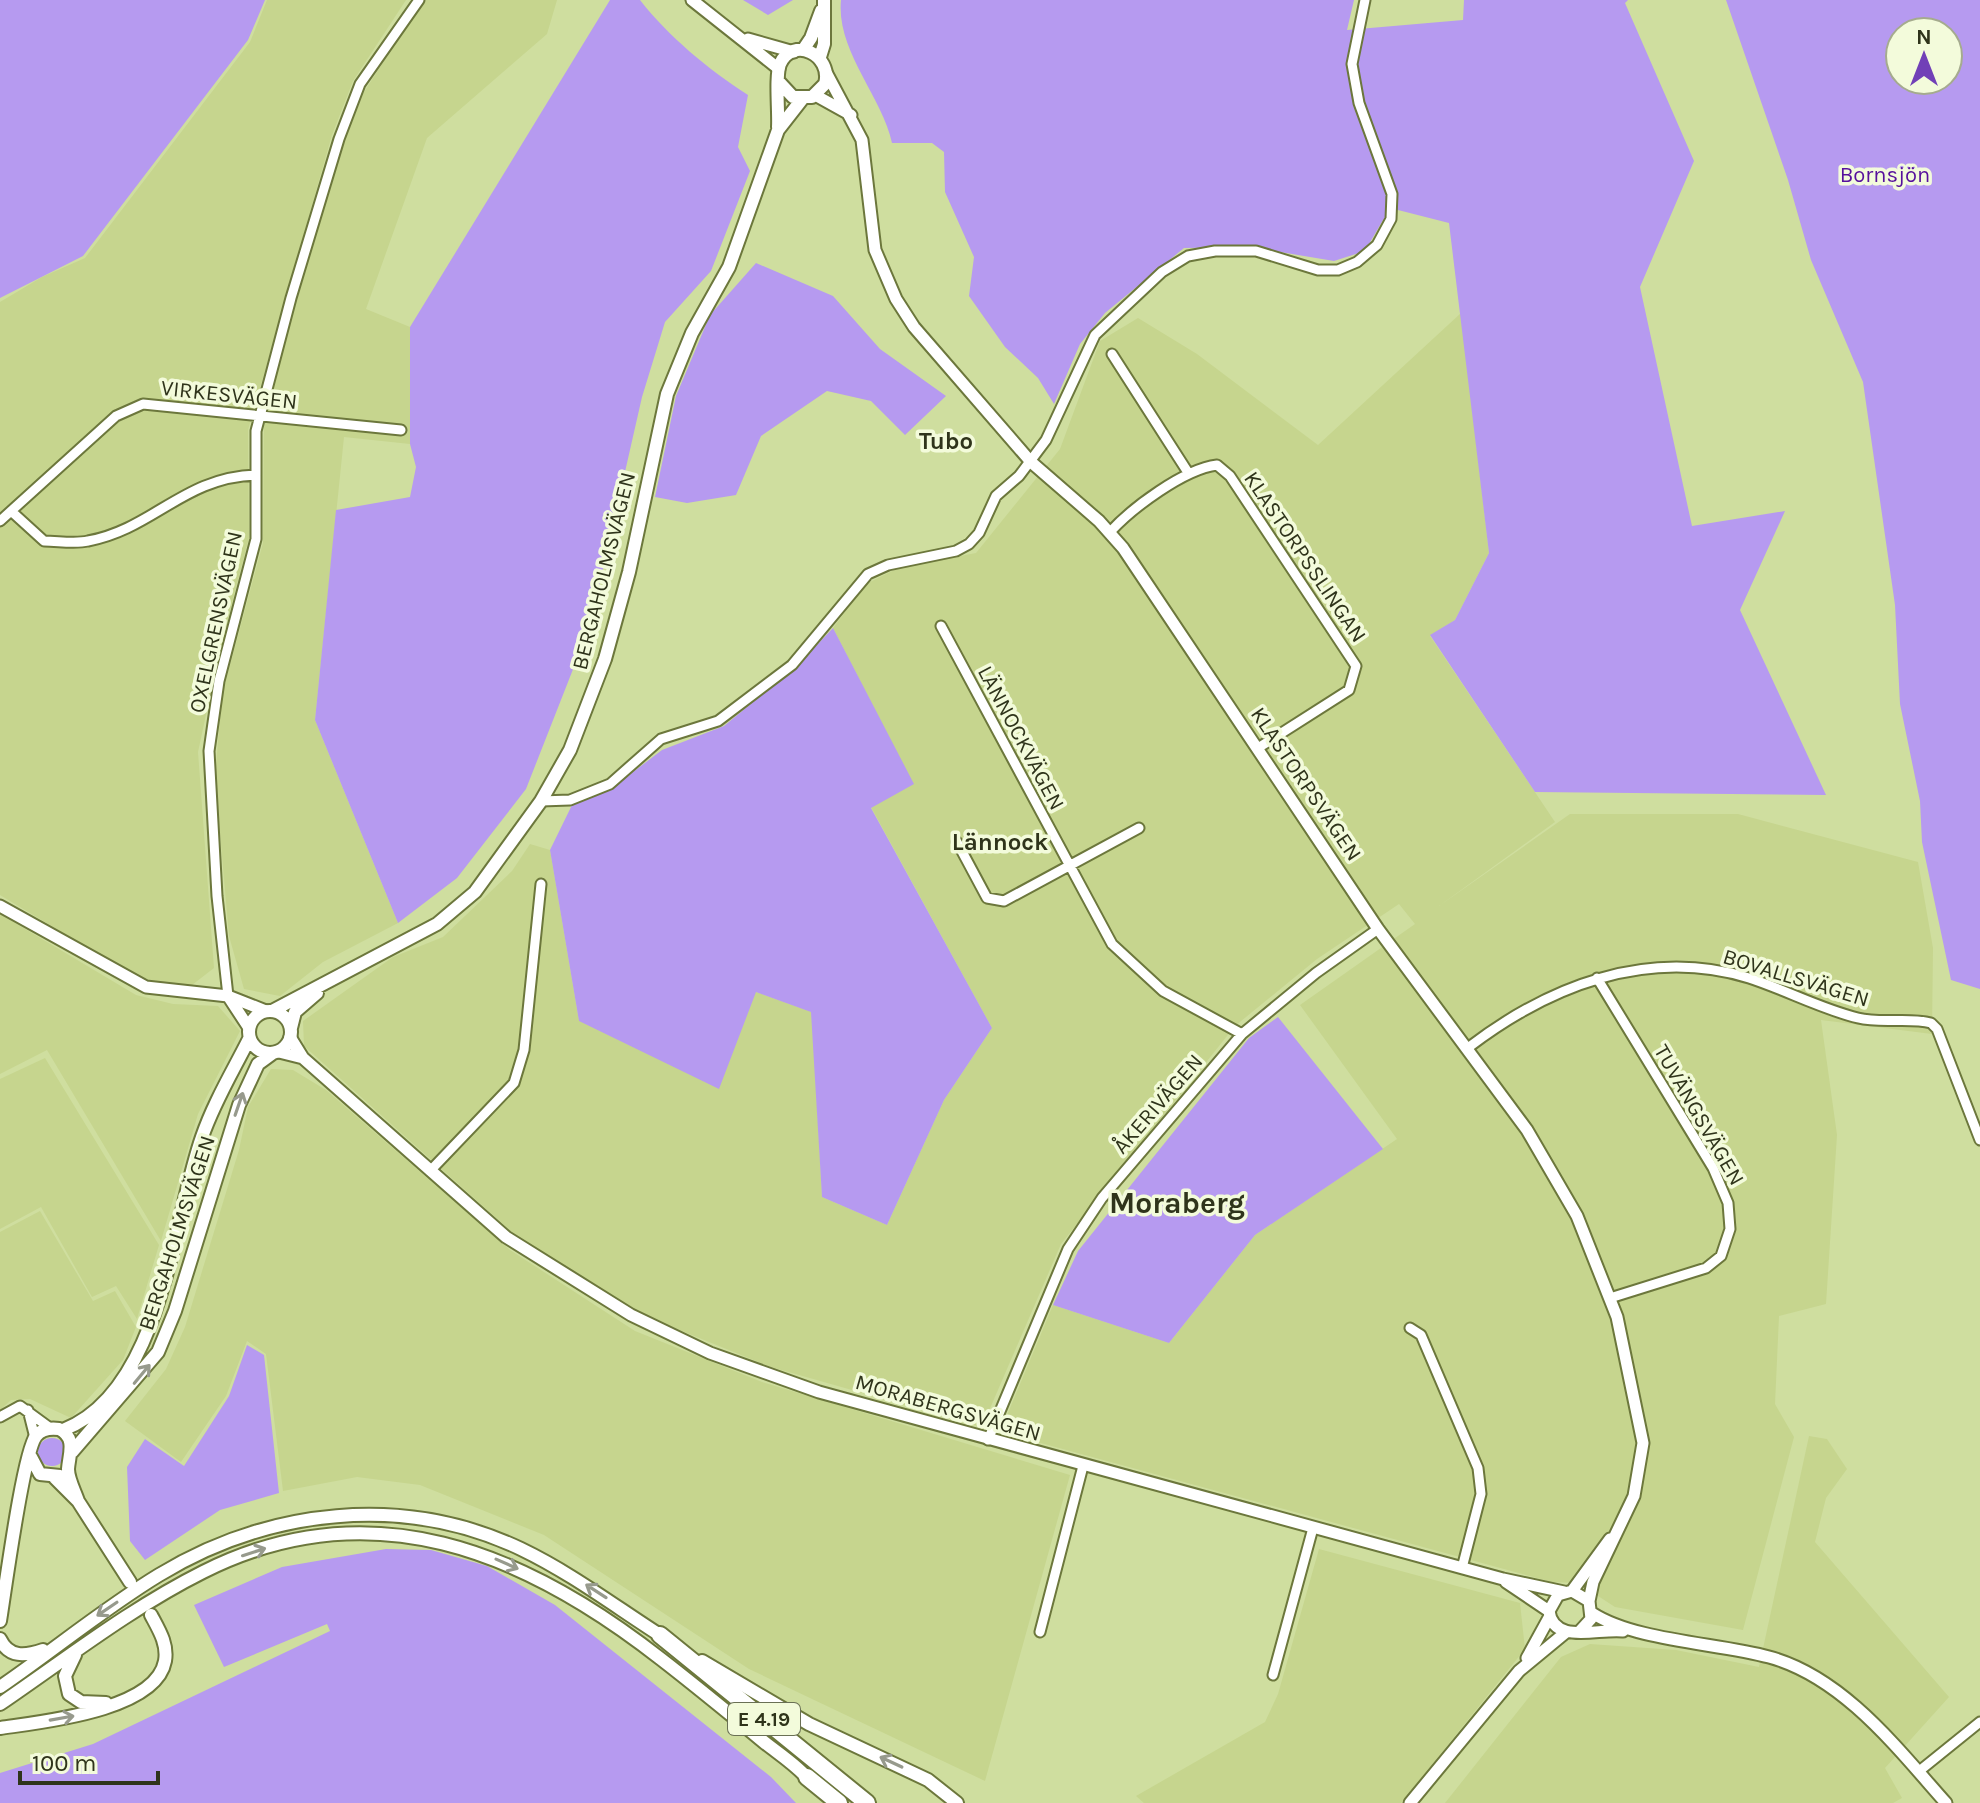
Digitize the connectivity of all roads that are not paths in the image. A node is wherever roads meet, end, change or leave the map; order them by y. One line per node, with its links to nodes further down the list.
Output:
1 (419, 0): 14 (street, OXELGRENSVÄGEN)
2 (692, 0): 4 (street)
3 (1365, 0): 16 (street)
4 (735, 35): 5 (street); 7 (street)
5 (798, 51): 6 (main road); 6 (main road); 7 (main road)
6 (820, 57): 8 (main road)
7 (779, 69): 9 (main road, BERGAHOLMSVÄGEN)
8 (827, 74): 10 (main road, BERGAHOLMSVÄGEN); 11 (street, KLASTORPSVÄGEN)
9 (780, 83): 10 (main road); 12 (main road, BERGAHOLMSVÄGEN)
10 (809, 97): 11 (street); 12 (main road, BERGAHOLMSVÄGEN)
11 (852, 116): 16 (street, KLASTORPSVÄGEN)
12 (778, 130): 24 (main road, BERGAHOLMSVÄGEN)
13 (1112, 354): 17 (street)
14 (260, 416): 15 (street, VIRKESVÄGEN); 18 (street, OXELGRENSVÄGEN); 19 (street, VIRKESVÄGEN)
15 (401, 430)
16 (1031, 462): 21 (street, KLASTORPSVÄGEN); 24 (street)
17 (1189, 474): 21 (street, KLASTORPSSLINGAN); 23 (street, KLASTORPSSLINGAN)
18 (256, 475): 19 (street); 33 (street, OXELGRENSVÄGEN)
19 (11, 511): 20 (street, VIRKESVÄGEN)
20 (0, 521)
21 (1110, 532): 23 (street, KLASTORPSVÄGEN)
22 (941, 626): 27 (street, LÄNNOCKVÄGEN)
23 (1258, 748): 30 (street, KLASTORPSVÄGEN)
24 (541, 801): 32 (main road, BERGAHOLMSVÄGEN)
25 (1139, 828): 27 (street)
26 (957, 842): 27 (street)
27 (1070, 867): 37 (street, LÄNNOCKVÄGEN)
28 (541, 884): 42 (street)
29 (0, 906): 33 (street)
30 (1378, 929): 37 (street, ÅKERIVÄGEN); 38 (street, KLASTORPSVÄGEN)
31 (1597, 978): 38 (street, BOVALLSVÄGEN); 41 (street, BOVALLSVÄGEN); 43 (street, TUVÄNGSVÄGEN)
32 (332, 980): 34 (main road, BERGAHOLMSVÄGEN); 36 (main road, BERGAHOLMSVÄGEN)
33 (228, 996): 34 (street); 35 (street)
34 (269, 1011): 35 (main road); 36 (main road)
35 (249, 1033): 39 (main road); 47 (main road, BERGAHOLMSVÄGEN)
36 (290, 1033): 39 (main road); 40 (street, MORABERGSVÄGEN)
37 (1242, 1034): 49 (street, ÅKERIVÄGEN)
38 (1469, 1047): 43 (street, KLASTORPSVÄGEN)
39 (276, 1052): 40 (street, MORABERGSVÄGEN); 50 (main road, BERGAHOLMSVÄGEN, one-way to 39)
40 (303, 1058): 42 (street, MORABERGSVÄGEN)
41 (1980, 1140)
42 (430, 1171): 49 (street, MORABERGSVÄGEN)
43 (1610, 1298): 57 (street, KLASTORPSVÄGEN)
44 (1410, 1328): 59 (street)
45 (28, 1410): 46 (street); 47 (street); 48 (street)
46 (0, 1417)
47 (57, 1429): 48 (main road); 50 (main road)
48 (35, 1438): 51 (main road)
49 (988, 1440): 52 (street, MORABERGSVÄGEN)
50 (72, 1452): 53 (main road)
51 (31, 1457): 54 (main road); 56 (main road)
52 (1083, 1466): 58 (street, MORABERGSVÄGEN); 70 (street)
53 (68, 1468): 54 (main road); 55 (main road)
54 (49, 1477): 55 (main road); 56 (main road)
55 (78, 1501): 62 (main road)
56 (19, 1507): 60 (main road)
57 (1625, 1519): 63 (street, KLASTORPSVÄGEN); 65 (street, KLASTORPSVÄGEN)
58 (1313, 1528): 59 (street, MORABERGSVÄGEN); 78 (street)
59 (1462, 1568): 61 (street, MORABERGSVÄGEN)
60 (8, 1574): 64 (main road); 68 (main road)
61 (1503, 1579): 63 (street, MORABERGSVÄGEN); 66 (street, MORABERGSVÄGEN)
62 (130, 1582)
63 (1568, 1591): 65 (street); 66 (street)
64 (0, 1596)
65 (1590, 1607): 69 (street); 72 (street)
66 (1549, 1613): 71 (street); 77 (street)
67 (151, 1615): 80 (main road)
68 (0, 1621)
69 (1580, 1631): 71 (street); 72 (street)
70 (1040, 1632)
71 (1565, 1633): 77 (street)
72 (1656, 1634): 84 (street)
73 (660, 1635): 75 (main road, E 4.19, one-way to 75); 88 (highway, E 4.19); 89 (main road, one-way to 73)
74 (0, 1639): 75 (main road)
75 (54, 1646): 79 (main road, E 4.19)
76 (78, 1651): 80 (main road); 81 (main road, E 4.19); 85 (main road, E 4.19, one-way to 85)
77 (1519, 1671): 90 (street)
78 (1273, 1675)
79 (0, 1687)
80 (121, 1701): 83 (main road, one-way to 80)
81 (0, 1704)
82 (1980, 1722): 84 (street)
83 (0, 1728)
84 (1918, 1772): 91 (street)
85 (807, 1777): 86 (main road); 87 (highway, E 4.19)
86 (826, 1803)
87 (839, 1803)
88 (867, 1803)
89 (957, 1803)
90 (1410, 1803)
91 (1946, 1803)

